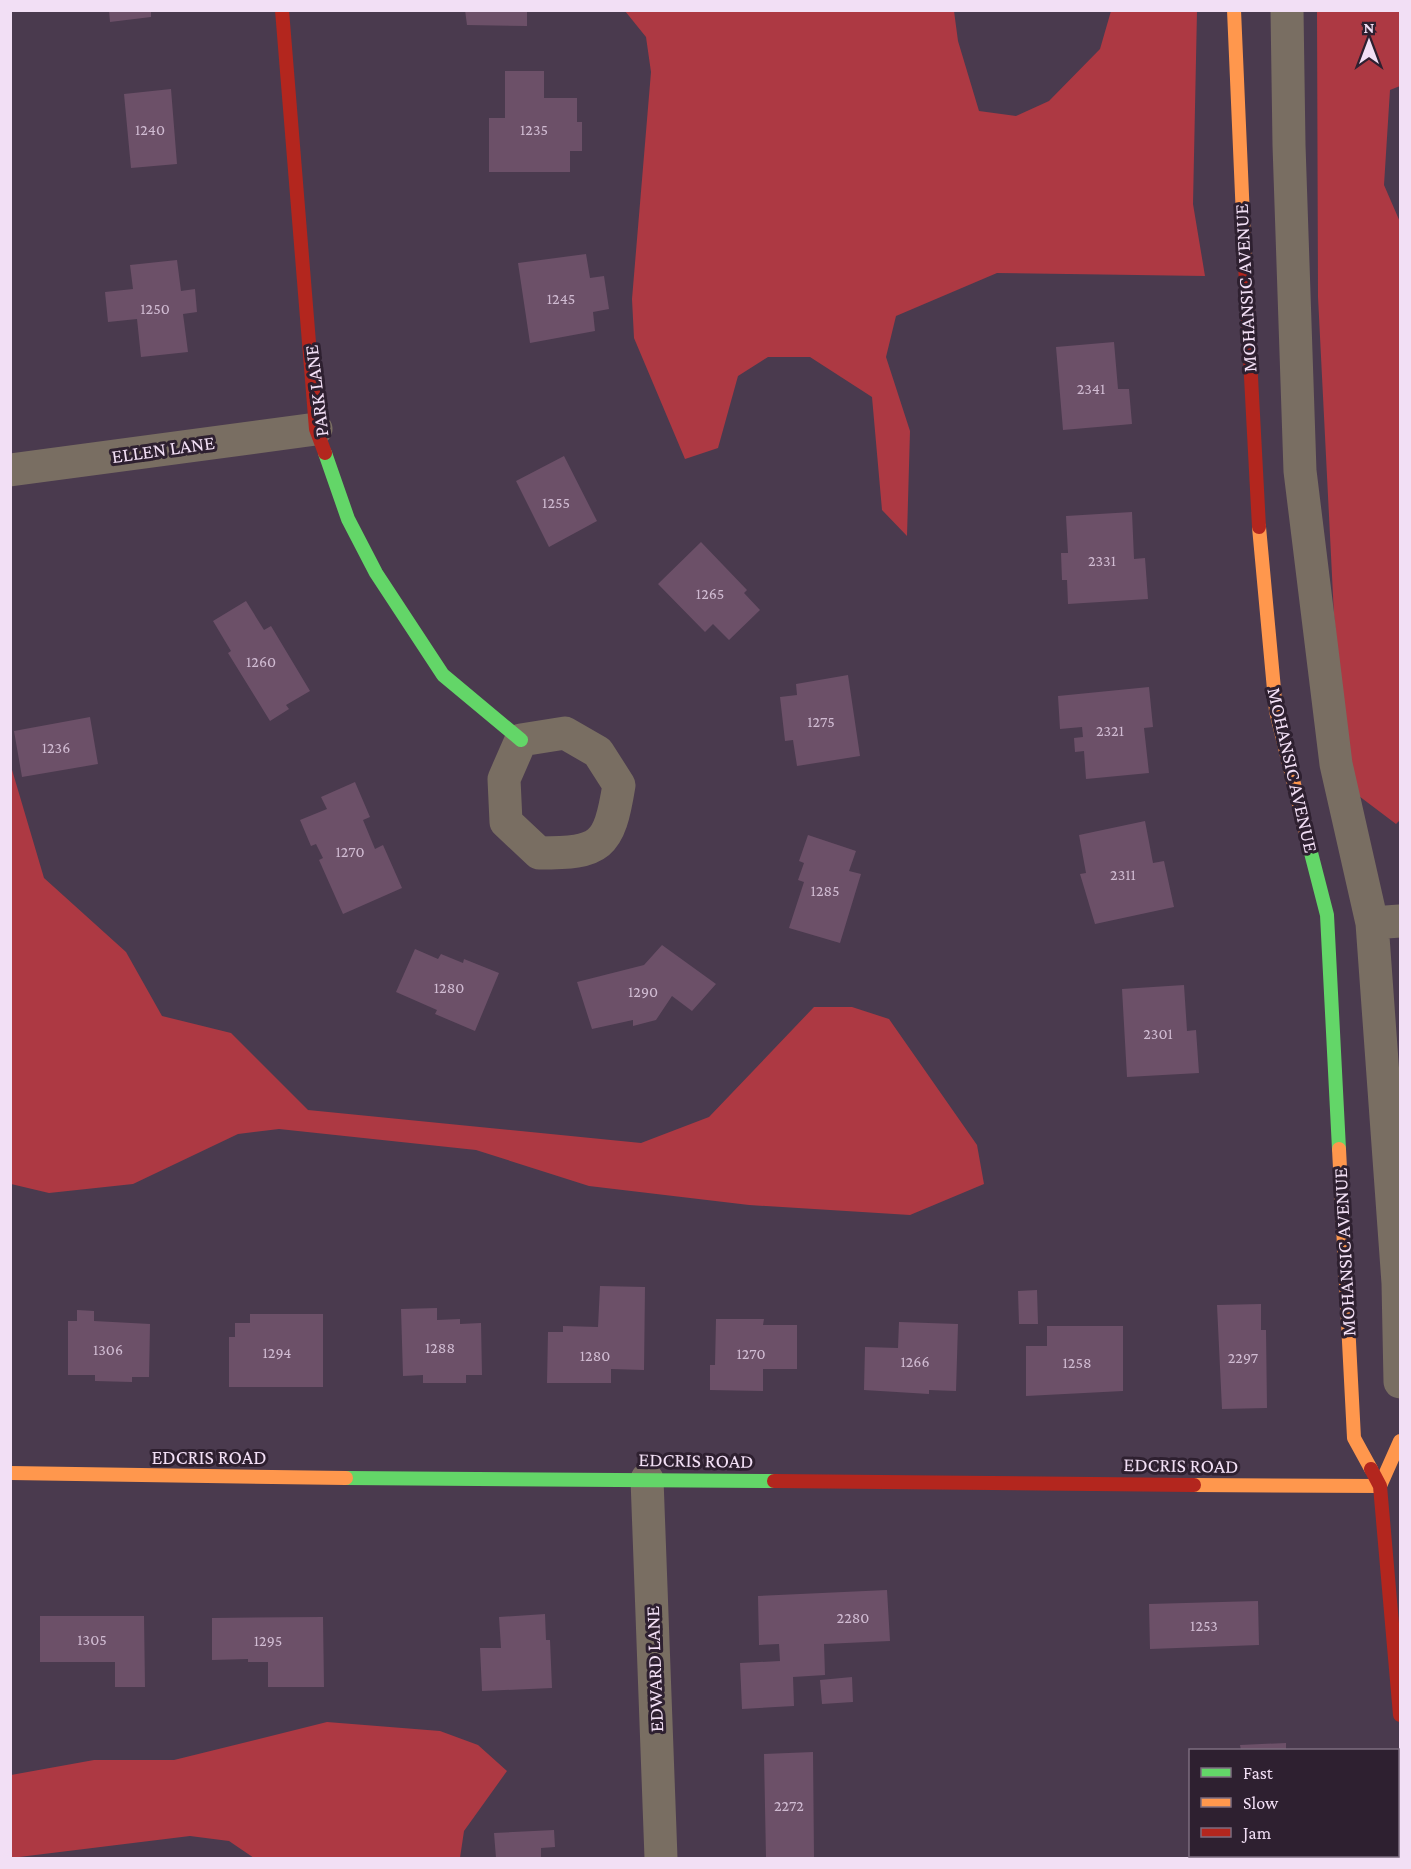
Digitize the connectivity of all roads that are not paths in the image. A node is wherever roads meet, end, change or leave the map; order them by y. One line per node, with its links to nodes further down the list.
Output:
1 (282, 10): 4 (street, PARK LANE)
2 (1234, 10): 12 (street, MOHANSIC AVENUE)
3 (1287, 10): 7 (street)
4 (316, 429): 5 (street, ELLEN LANE); 6 (street, PARK LANE)
5 (10, 470)
6 (521, 740)
7 (1386, 922): 8 (street)
8 (1401, 1382)
9 (1401, 1441): 12 (street)
10 (10, 1473): 11 (street, EDCRIS ROAD)
11 (647, 1479): 12 (street, EDCRIS ROAD); 14 (street, EDWARD LANE)
12 (1380, 1486): 13 (street, MOHANSIC AVENUE)
13 (1401, 1715)
14 (661, 1858)

